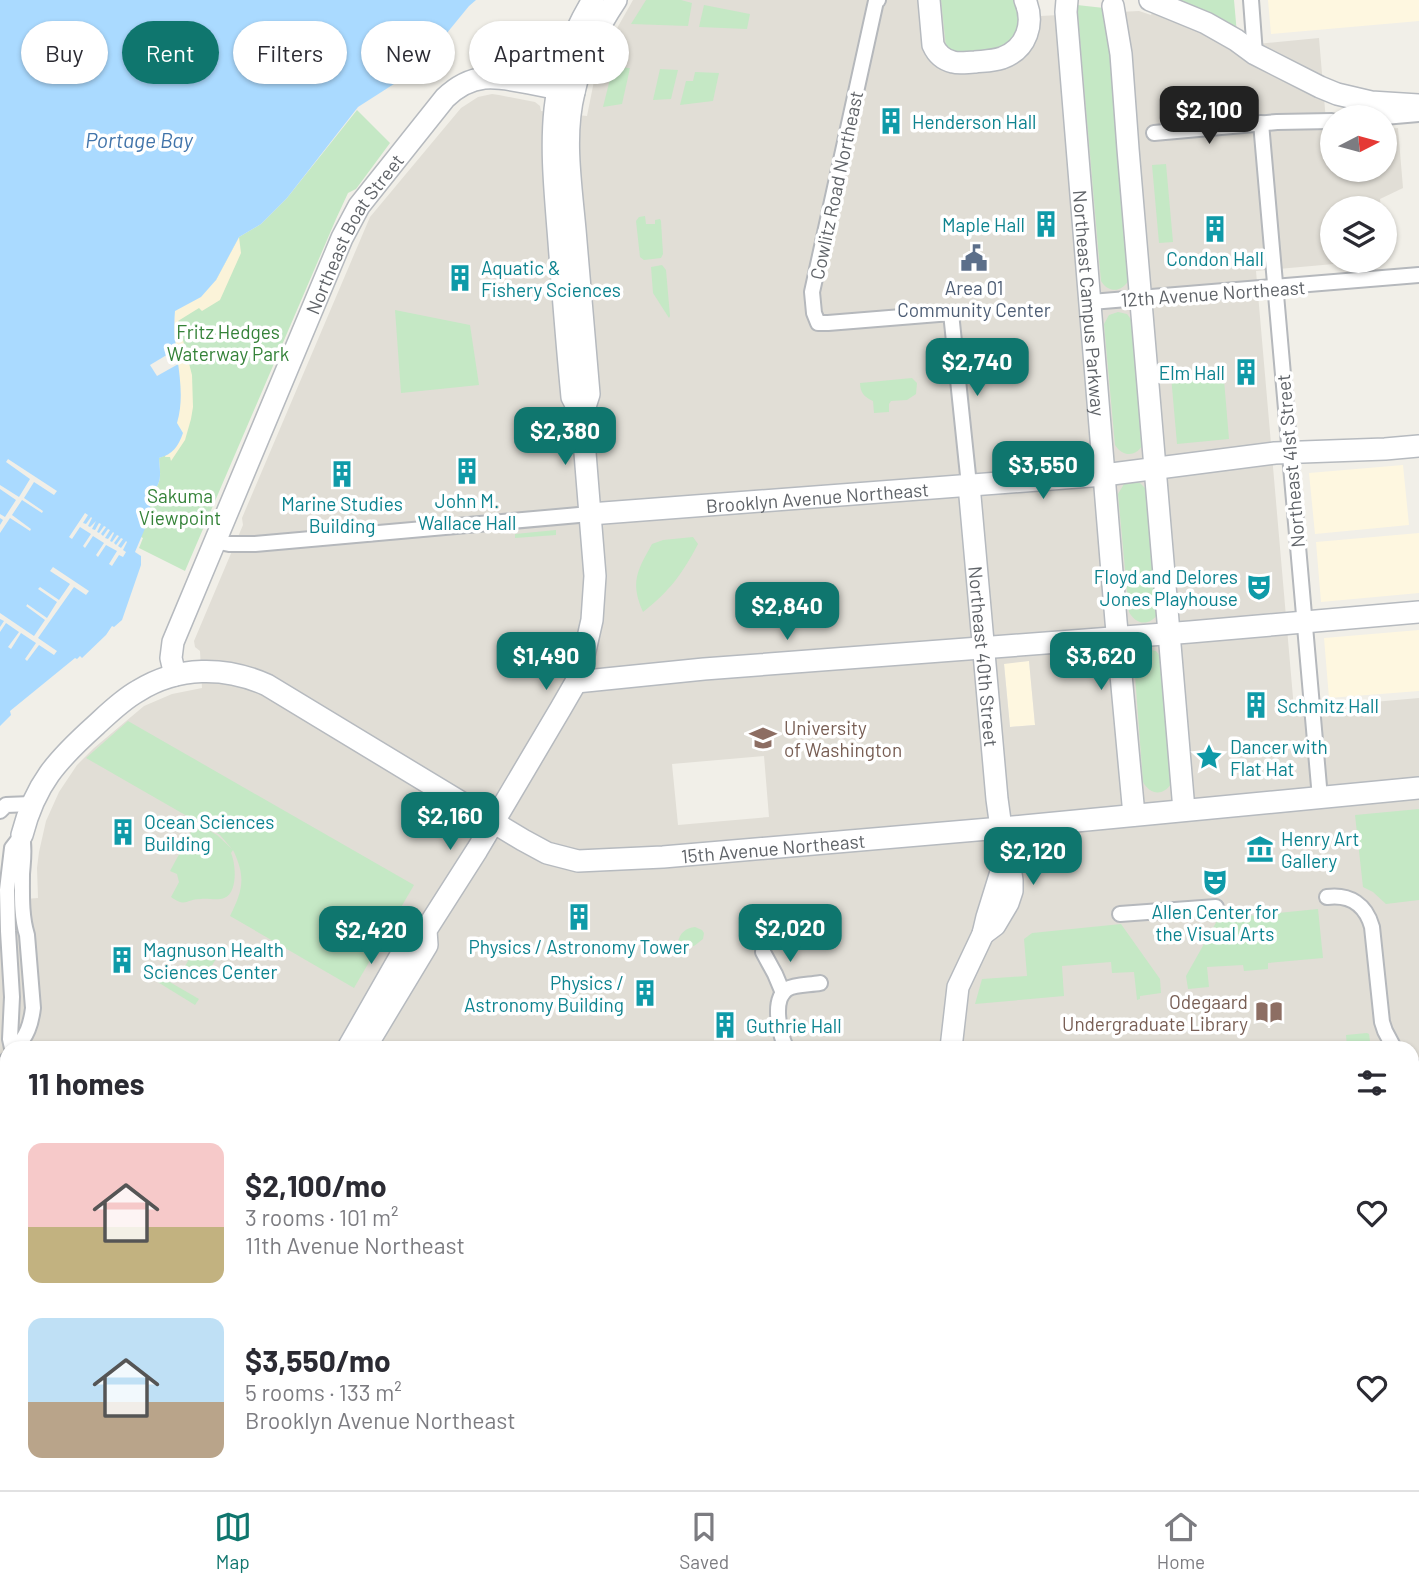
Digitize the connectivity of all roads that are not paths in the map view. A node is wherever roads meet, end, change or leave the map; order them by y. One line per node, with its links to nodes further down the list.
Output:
1 (593, 0): 13 (street)
2 (616, 0): 13 (street)
3 (878, 0): 28 (street, Cowlitz Road Northeast)
4 (929, 0): 5 (street)
5 (1025, 0)
6 (1048, 0): 11 (street)
7 (1067, 0): 11 (street, Northeast Campus Parkway)
8 (1150, 0): 12 (street)
9 (1251, 0): 12 (street)
10 (1113, 6): 22 (street)
11 (1069, 40): 23 (street, Northeast Campus Parkway)
12 (1255, 54): 14 (street)
13 (566, 90): 29 (street); 30 (street, Northeast Boat Street)
14 (1419, 105)
15 (1419, 114): 16 (street)
16 (1397, 116)
17 (1320, 121): 18 (street)
18 (1261, 123): 19 (street); 21 (street, Northeast 41st Street)
19 (1154, 133)
20 (1419, 275): 21 (street, 12th Avenue Northeast)
21 (1275, 288): 22 (street, 12th Avenue Northeast); 25 (street, Northeast 41st Street)
22 (1140, 298): 23 (street, 12th Avenue Northeast); 26 (street)
23 (1091, 302): 27 (street, Northeast Campus Parkway)
24 (1419, 446): 25 (street, Brooklyn Avenue Northeast)
25 (1290, 453): 26 (street, Brooklyn Avenue Northeast); 32 (street, Northeast 41st Street)
26 (1155, 468): 27 (street, Brooklyn Avenue Northeast); 33 (street)
27 (1104, 475): 28 (street, Brooklyn Avenue Northeast); 34 (street, Northeast Campus Parkway)
28 (969, 485): 29 (street, Brooklyn Avenue Northeast); 35 (street, Northeast 40th Street)
29 (590, 514): 30 (street, Brooklyn Avenue Northeast); 37 (street)
30 (215, 541): 36 (street, Northeast Boat Street)
31 (1419, 612): 32 (street)
32 (1304, 622): 33 (street); 39 (street, Northeast 41st Street)
33 (1168, 633): 34 (street); 41 (street)
34 (1117, 637): 35 (street); 43 (street, Northeast Campus Parkway)
35 (983, 648): 37 (street); 45 (street, Northeast 40th Street)
36 (175, 675): 40 (street); 44 (street, 15th Avenue Northeast)
37 (576, 681): 44 (street)
38 (1419, 788): 39 (street, 15th Avenue Northeast)
39 (1320, 798): 41 (street, 15th Avenue Northeast)
40 (32, 804): 42 (street); 46 (street)
41 (1184, 810): 43 (street, 15th Avenue Northeast)
42 (0, 811)
43 (1134, 815): 45 (street, 15th Avenue Northeast)
44 (493, 822): 45 (street, 15th Avenue Northeast); 51 (street)
45 (1002, 828): 60 (street, Northeast 40th Street)
46 (22, 835): 49 (street); 56 (street)
47 (1328, 897): 61 (street)
48 (1216, 907): 50 (street)
49 (4, 914): 55 (street)
50 (1120, 914)
51 (426, 930): 57 (street); 58 (street)
52 (763, 952): 54 (street)
53 (820, 983): 54 (street)
54 (783, 993): 59 (street)
55 (11, 1041)
56 (19, 1041)
57 (352, 1041)
58 (369, 1041)
59 (783, 1041)
60 (952, 1041)
61 (1390, 1041)

